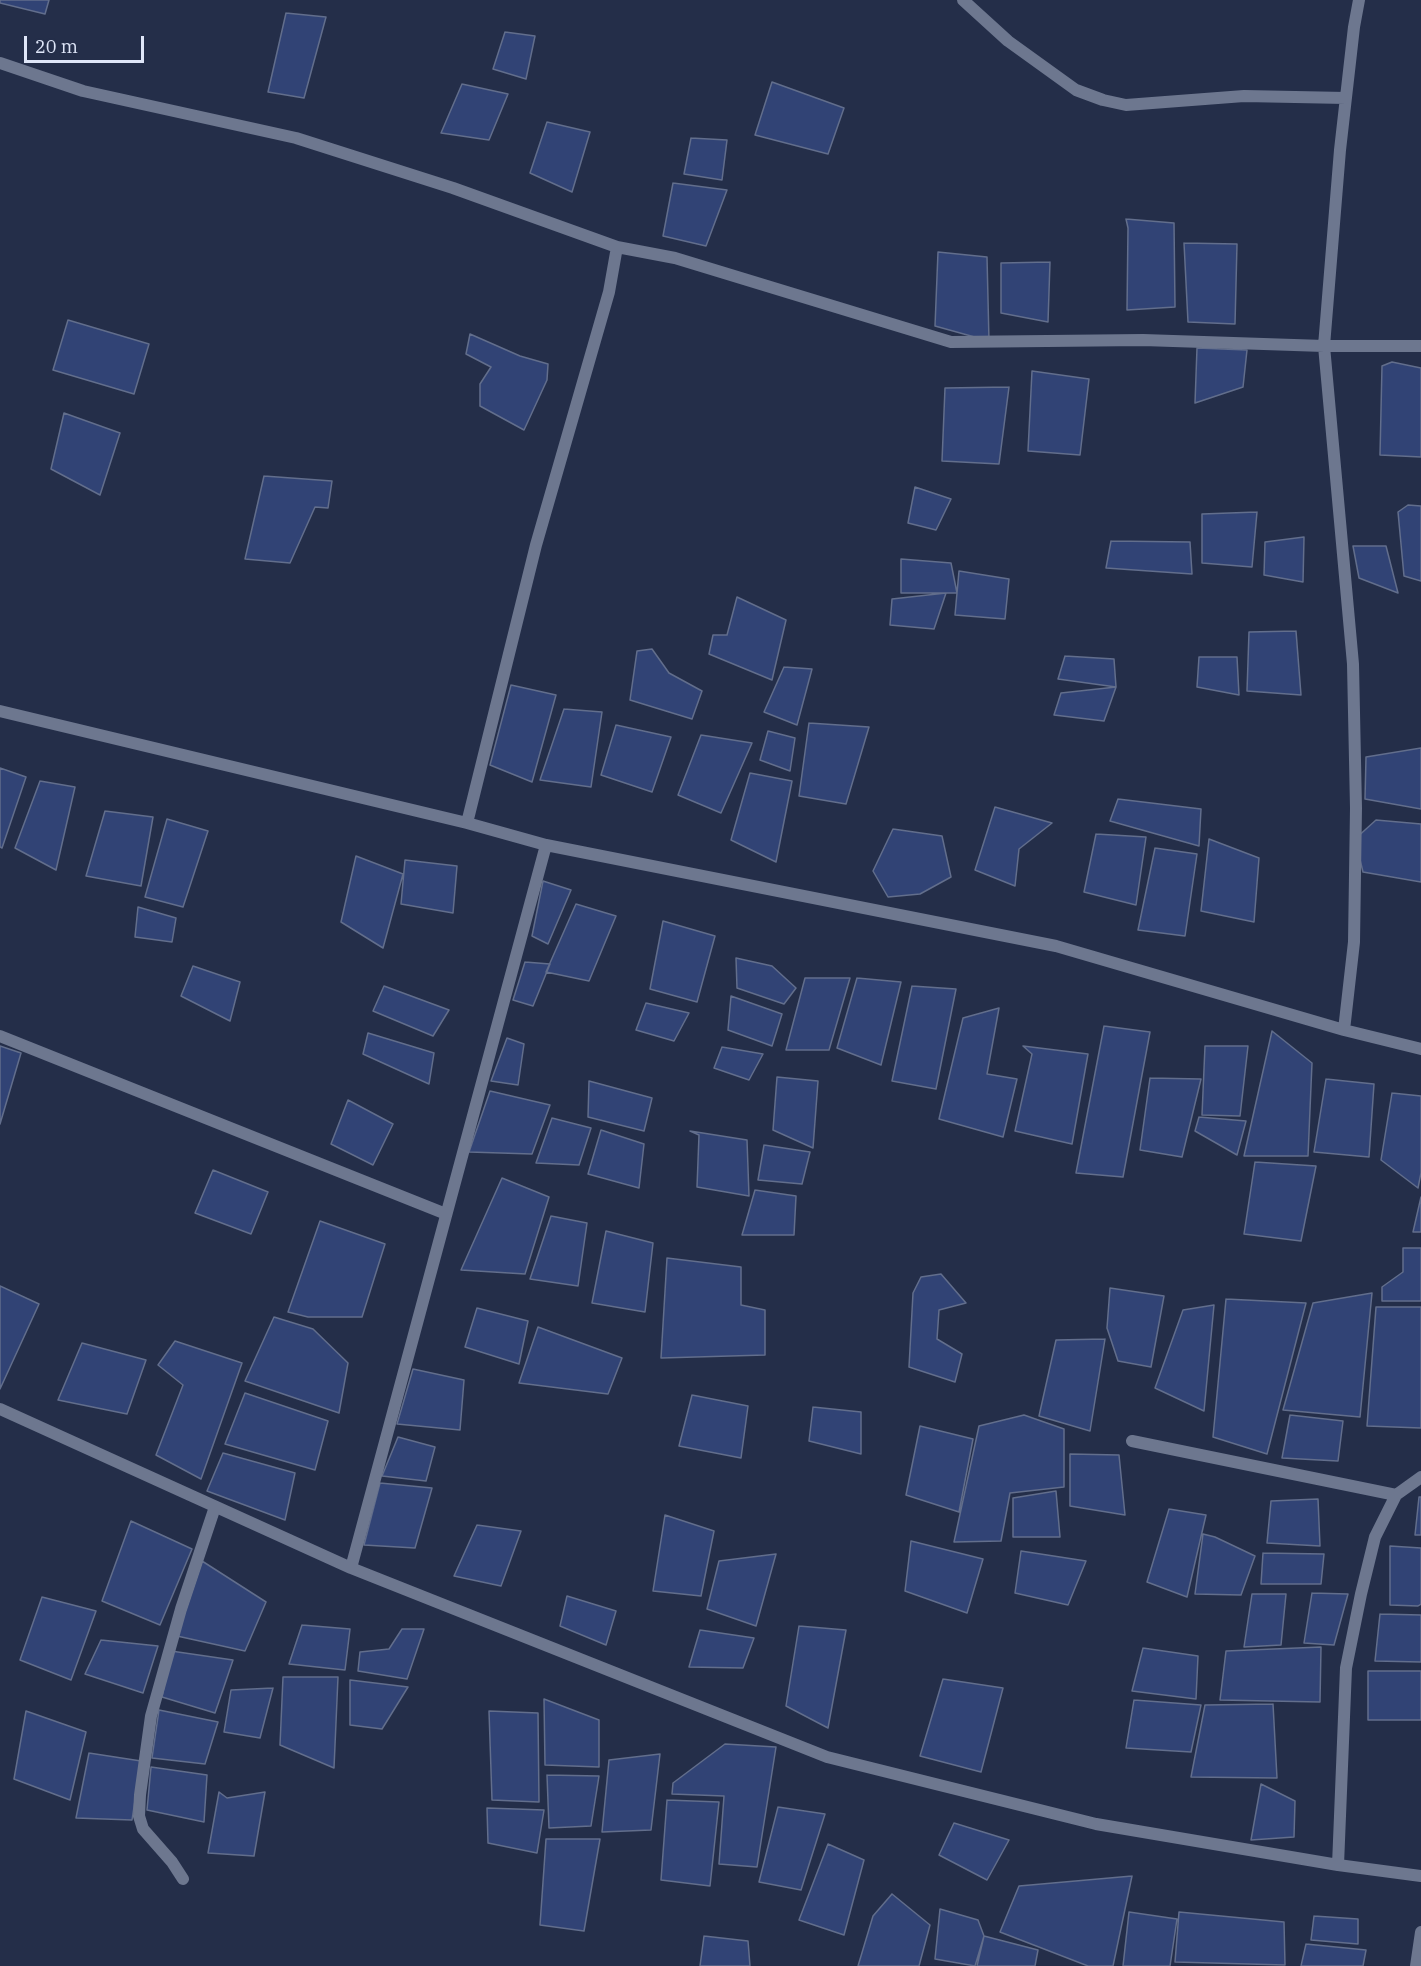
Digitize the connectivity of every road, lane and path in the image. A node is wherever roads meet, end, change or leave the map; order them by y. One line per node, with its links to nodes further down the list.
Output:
1 (963, 0): 4 (street)
2 (1359, 0): 4 (street)
3 (0, 63): 5 (street)
4 (1346, 98): 6 (street)
5 (617, 247): 6 (street); 9 (street)
6 (1324, 346): 7 (street); 11 (street)
7 (1421, 346)
8 (0, 711): 9 (street)
9 (467, 822): 10 (street)
10 (546, 845): 11 (street); 14 (street)
11 (1344, 1030): 13 (street)
12 (0, 1036): 14 (street)
13 (1421, 1049)
14 (446, 1214): 20 (street)
15 (0, 1409): 19 (street)
16 (1132, 1441): 18 (street)
17 (1421, 1477): 18 (street)
18 (1396, 1495): 21 (street)
19 (215, 1507): 20 (street); 23 (street)
20 (351, 1568): 21 (street)
21 (1338, 1865): 22 (street)
22 (1421, 1876)
23 (183, 1879)
24 (1421, 1932): 25 (street)
25 (1416, 1966)

